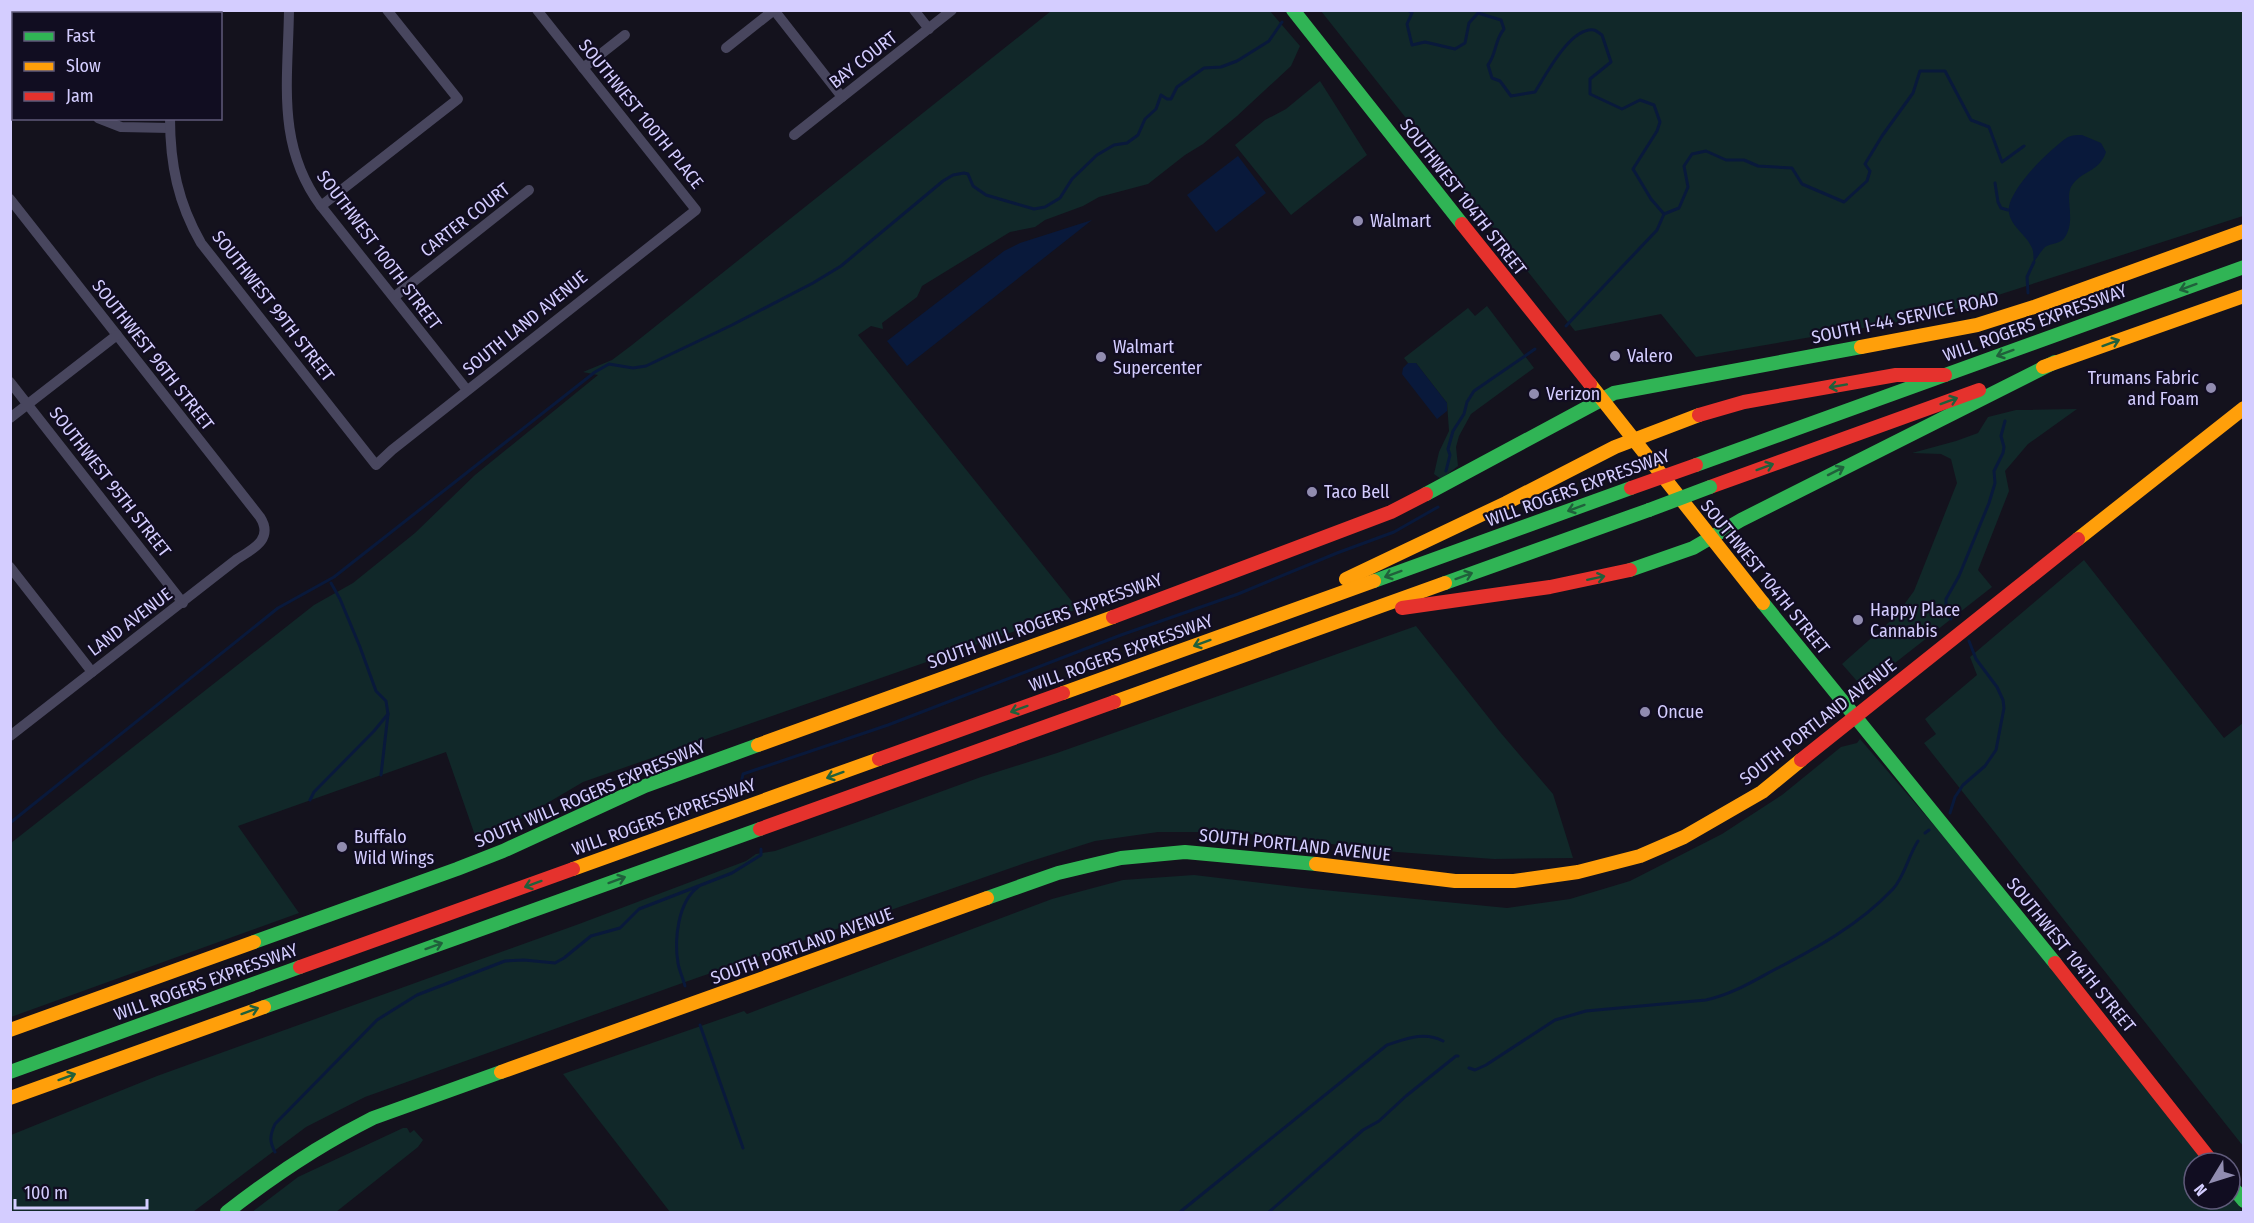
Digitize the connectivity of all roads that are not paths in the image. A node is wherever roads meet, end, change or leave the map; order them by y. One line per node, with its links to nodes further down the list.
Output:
1 (289, 10): 18 (street, SOUTHWEST 100TH STREET)
2 (387, 10): 18 (street)
3 (537, 10): 11 (street, SOUTHWEST 100TH PLACE)
4 (774, 10): 10 (street); 12 (street)
5 (914, 10): 8 (street)
6 (952, 10): 8 (street, BAY COURT)
7 (1293, 10): 29 (main road, SOUTHWEST 104TH STREET)
8 (929, 29): 12 (street, BAY COURT)
9 (625, 35): 11 (street)
10 (726, 48)
11 (583, 68): 19 (street, SOUTHWEST 100TH PLACE)
12 (842, 97): 15 (street, BAY COURT)
13 (103, 120): 14 (street)
14 (170, 123): 34 (street, SOUTHWEST 99TH STREET)
15 (794, 135)
16 (529, 190): 23 (street, CARTER COURT)
17 (10, 199): 24 (street, SOUTHWEST 96TH STREET)
18 (321, 206): 23 (street, SOUTHWEST 100TH STREET)
19 (696, 210): 28 (street, SOUTH LAND AVENUE)
20 (2244, 231): 29 (main road, SOUTH I-44 SERVICE ROAD)
21 (2244, 267): 26 (main road, WILL ROGERS EXPRESSWAY, one-way to 26)
22 (2244, 296): 25 (main road, one-way to 22)
23 (394, 297): 28 (street, SOUTHWEST 100TH STREET)
24 (117, 335): 30 (street); 35 (street, SOUTHWEST 96TH STREET)
25 (2055, 362): 36 (main road, one-way to 25); 39 (main road, one-way to 25, bridge)
26 (1945, 375): 33 (main road, one-way to 33); 40 (main road, WILL ROGERS EXPRESSWAY, one-way to 40, bridge)
27 (10, 382): 30 (street, SOUTHWEST 95TH STREET)
28 (467, 390): 34 (street, SOUTH LAND AVENUE)
29 (1601, 400): 33 (main road, SOUTHWEST 104TH STREET); 44 (main road, SOUTH WILL ROGERS EXPRESSWAY)
30 (28, 405): 32 (street); 38 (street, SOUTHWEST 95TH STREET)
31 (2244, 408): 42 (main road, SOUTH PORTLAND AVENUE)
32 (10, 418)
33 (1633, 441): 36 (main road, SOUTHWEST 104TH STREET); 40 (main road)
34 (376, 465)
35 (265, 533): 38 (street, LAND AVENUE)
36 (1711, 538): 39 (main road, one-way to 36); 42 (main road, SOUTHWEST 104TH STREET)
37 (10, 567): 41 (street)
38 (183, 603): 41 (street, LAND AVENUE)
39 (1350, 617): 46 (main road, one-way to 39)
40 (1257, 623): 45 (main road, WILL ROGERS EXPRESSWAY, one-way to 45)
41 (92, 672): 43 (street, LAND AVENUE)
42 (1854, 716): 47 (main road, SOUTHWEST 104TH STREET); 48 (main road, SOUTH PORTLAND AVENUE)
43 (10, 735)
44 (10, 1030)
45 (10, 1072)
46 (11, 1097)
47 (2204, 1151)
48 (227, 1212)

